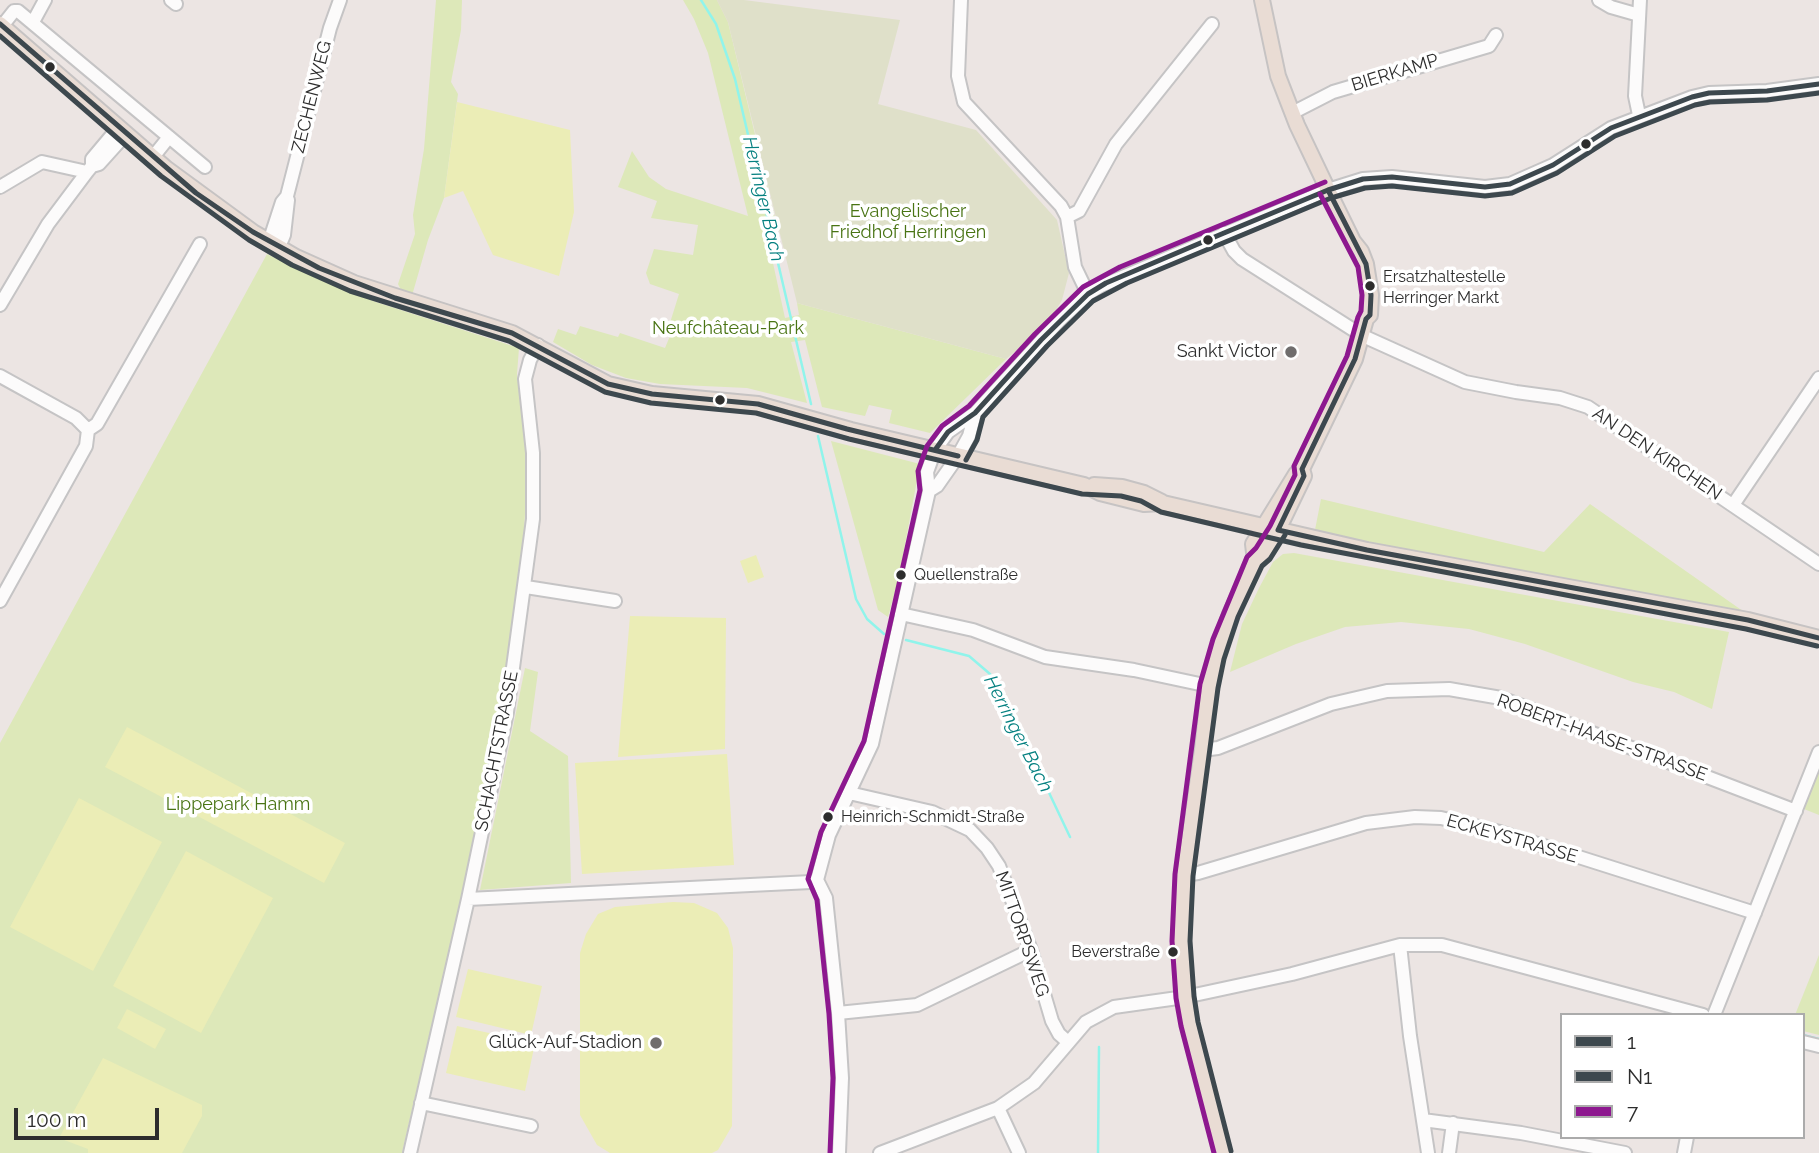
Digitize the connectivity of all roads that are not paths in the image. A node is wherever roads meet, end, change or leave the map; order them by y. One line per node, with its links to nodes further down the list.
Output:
1 (45, 0): 8 (street)
2 (340, 0): 25 (street, ZECHENWEG)
3 (961, 0): 22 (street)
4 (1262, 0): 13 (main road)
5 (1599, 0): 7 (street)
6 (1640, 0): 7 (street)
7 (1639, 15): 14 (street)
8 (33, 22): 10 (street); 16 (street)
9 (1212, 24): 22 (street)
10 (1, 25): 15 (main road)
11 (1496, 35): 13 (street, BIERKAMP)
12 (1819, 83): 14 (street)
13 (1292, 113): 21 (main road)
14 (1639, 116): 21 (street)
15 (122, 131): 17 (main road); 19 (street)
16 (169, 137): 17 (street); 18 (street)
17 (153, 157): 25 (main road)
18 (205, 167)
19 (90, 169): 20 (street); 27 (street)
20 (2, 182)
21 (1328, 190): 23 (street); 28 (main road)
22 (1067, 217): 26 (street)
23 (1224, 233): 26 (street); 28 (street, AN DEN KIRCHEN)
24 (200, 244): 33 (street)
25 (274, 244): 29 (main road)
26 (1088, 294): 32 (street)
27 (0, 305)
28 (1363, 336): 36 (main road); 38 (street, AN DEN KIRCHEN)
29 (538, 345): 34 (main road); 43 (street, SCHACHTSTRASSE)
30 (0, 376): 33 (street)
31 (1819, 377): 38 (street)
32 (975, 413): 34 (street); 35 (street)
33 (88, 430): 44 (street)
34 (935, 450): 35 (main road); 37 (street)
35 (958, 456): 37 (street); 39 (main road)
36 (1302, 469): 39 (main road); 40 (main road)
37 (929, 491): 46 (street)
38 (1733, 505): 42 (street, AN DEN KIRCHEN)
39 (1263, 526): 40 (main road); 41 (main road)
40 (1278, 530): 41 (main road); 47 (main road)
41 (1255, 561): 48 (main road)
42 (1819, 564)
43 (526, 587): 45 (street); 55 (street, SCHACHTSTRASSE)
44 (0, 601)
45 (615, 601)
46 (901, 614): 48 (street); 51 (street)
47 (1819, 638)
48 (1209, 686): 49 (main road)
49 (1202, 750): 52 (street, ROBERT-HAASE-STRASSE); 53 (main road)
50 (1819, 752): 52 (street)
51 (849, 793): 54 (street); 58 (street, MITTORPSWEG)
52 (1796, 811): 56 (street)
53 (1184, 875): 56 (street, ECKEYSTRASSE); 59 (main road)
54 (817, 880): 55 (street); 60 (street)
55 (468, 900): 64 (street, SCHACHTSTRASSE)
56 (1755, 913): 62 (street)
57 (1400, 945): 59 (street); 61 (street); 66 (street)
58 (1031, 950): 60 (street); 63 (street, MITTORPSWEG)
59 (1185, 997): 63 (street); 73 (main road)
60 (838, 1013): 70 (street)
61 (1696, 1013)
62 (1715, 1013)
63 (1068, 1042): 65 (street)
64 (421, 1102): 68 (street); 69 (street, SCHACHTSTRASSE)
65 (998, 1108): 71 (street); 72 (street)
66 (1423, 1120): 67 (street); 74 (street)
67 (1453, 1123): 75 (street); 76 (street)
68 (531, 1126)
69 (410, 1153)
70 (839, 1153)
71 (880, 1153)
72 (1019, 1153)
73 (1223, 1153)
74 (1429, 1153)
75 (1450, 1153)
76 (1625, 1153)

